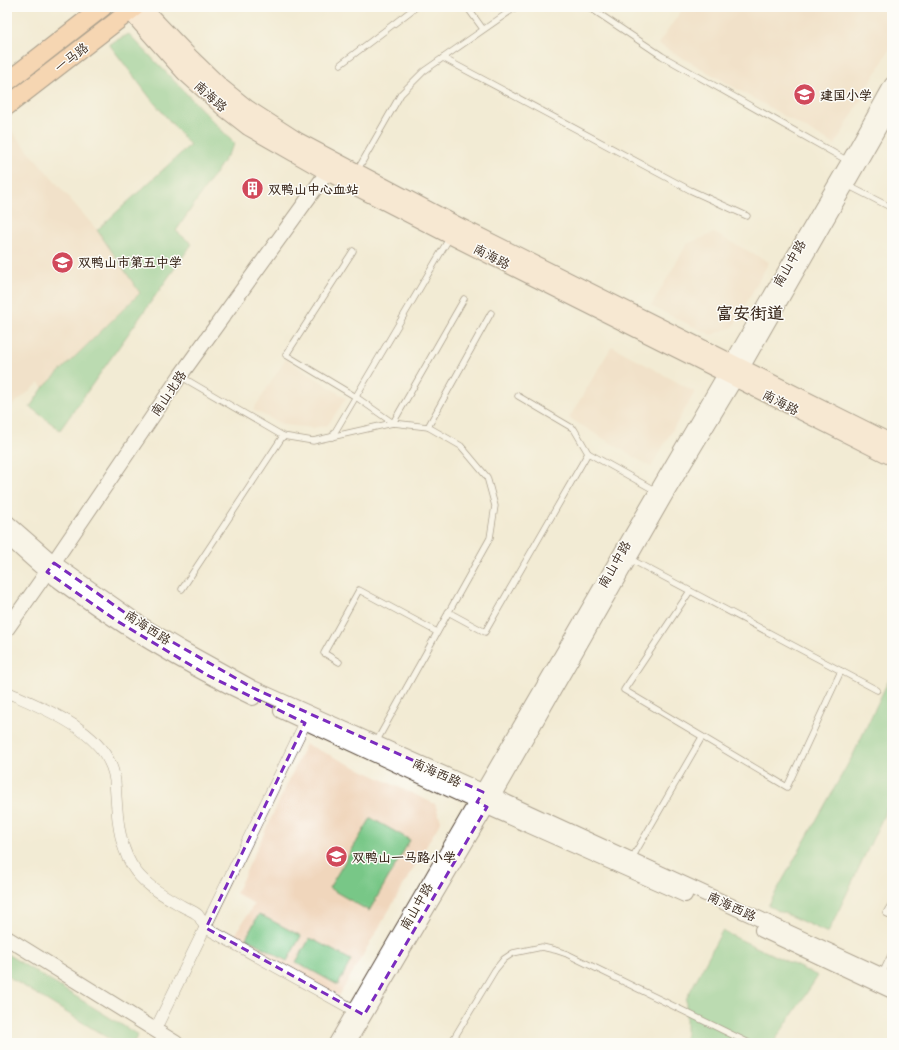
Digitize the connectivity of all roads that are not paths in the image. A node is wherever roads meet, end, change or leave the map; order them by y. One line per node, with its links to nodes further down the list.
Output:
1 (103, 7): 10 (main road, 一马路)
2 (416, 7): 9 (lane)
3 (467, 7): 7 (lane)
4 (516, 7): 7 (lane)
5 (589, 7): 14 (lane)
6 (133, 8): 13 (main road, 一马路); 15 (main road, 南海路)
7 (483, 29): 8 (lane)
8 (443, 58): 16 (lane); 19 (lane)
9 (341, 64)
10 (7, 82)
11 (892, 84): 14 (street, 南山中路)
12 (892, 105): 17 (street, 南山中路)
13 (7, 106)
14 (849, 161): 24 (street, 南山中路)
15 (331, 166): 16 (main road, 南海路); 20 (main road, 南海路); 25 (street, 南山北路)
16 (357, 172): 20 (main road, 南海路)
17 (847, 185): 18 (lane); 24 (street, 南山中路)
18 (892, 208)
19 (747, 216)
20 (454, 230): 24 (main road, 南海路); 27 (lane)
21 (353, 251): 27 (lane)
22 (464, 299): 28 (lane)
23 (491, 313): 29 (lane)
24 (733, 371): 32 (main road, 南海路); 34 (main road, 南海路); 35 (street, 南山中路)
25 (180, 376): 30 (lane); 39 (street, 南山北路)
26 (518, 396): 33 (lane)
27 (356, 397): 28 (lane); 31 (lane)
28 (393, 422): 29 (lane); 31 (lane)
29 (428, 427): 42 (lane)
30 (283, 436): 31 (lane); 40 (lane)
31 (332, 437)
32 (892, 443)
33 (588, 453): 35 (lane); 42 (lane)
34 (892, 457)
35 (661, 494): 38 (street, 南山中路); 52 (street, 南山中路)
36 (7, 522): 39 (street, 南海西路)
37 (7, 537): 39 (street, 南海西路)
38 (630, 559): 41 (lane); 52 (street, 南山中路)
39 (50, 567): 43 (street, 南山北路); 49 (street, 南海西路); 51 (street, 南海西路)
40 (182, 590)
41 (690, 591): 46 (lane); 50 (lane)
42 (448, 612): 44 (lane)
43 (7, 629)
44 (437, 632): 45 (lane); 51 (lane)
45 (339, 662)
46 (841, 671): 47 (lane); 50 (lane)
47 (877, 690)
48 (7, 692): 56 (street)
49 (305, 723): 51 (street, 南海西路); 56 (street)
50 (702, 737): 53 (lane)
51 (372, 748): 52 (street, 南海西路)
52 (485, 799): 53 (street, 南海西路); 60 (street, 南海西路); 61 (street, 南山中路)
53 (631, 860): 59 (street, 南海西路)
54 (892, 903): 55 (lane)
55 (892, 916)
56 (206, 928): 61 (street); 62 (street)
57 (7, 938): 62 (street)
58 (892, 953): 59 (lane)
59 (887, 977)
60 (892, 991)
61 (359, 1013): 64 (street, 南山中路); 65 (street, 南山中路)
62 (155, 1030): 63 (street)
63 (176, 1043)
64 (336, 1043)
65 (348, 1043)
66 (451, 1043): 67 (lane)
67 (749, 1043)

